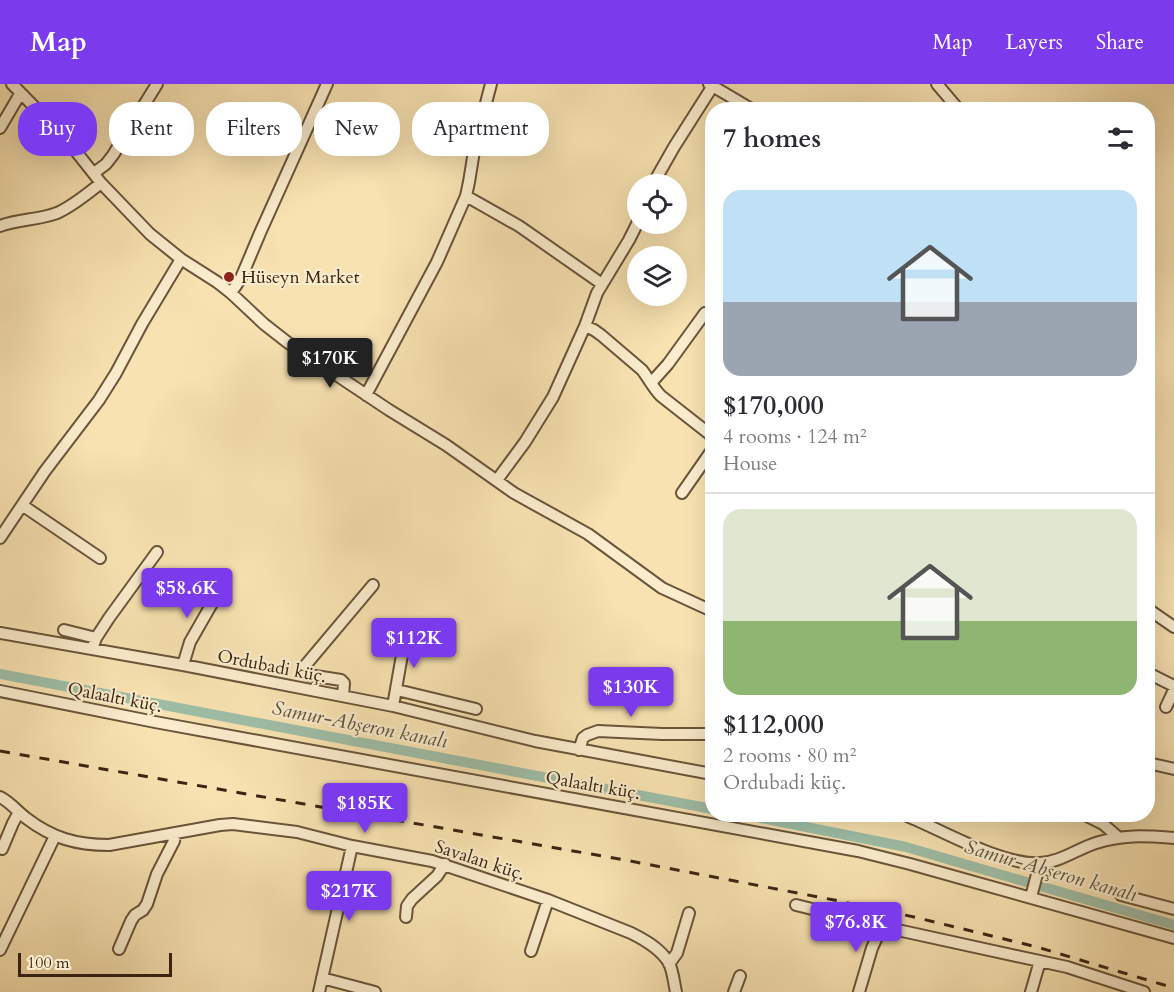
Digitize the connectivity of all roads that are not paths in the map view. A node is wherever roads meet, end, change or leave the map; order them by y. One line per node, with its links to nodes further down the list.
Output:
1 (12, 84): 7 (street)
2 (157, 84): 11 (street)
3 (327, 84): 19 (street)
4 (491, 84): 14 (street)
5 (937, 84): 9 (street)
6 (712, 85): 8 (street); 12 (street)
7 (20, 94): 10 (street); 11 (street)
8 (740, 102)
9 (952, 102)
10 (0, 128)
11 (94, 173): 13 (street)
12 (658, 174)
13 (101, 183): 15 (street); 17 (street)
14 (466, 196): 18 (street); 23 (street)
15 (0, 226)
16 (632, 234): 18 (street)
17 (181, 259): 19 (street); 28 (street)
18 (602, 284): 21 (street)
19 (231, 293): 23 (street)
20 (705, 313): 22 (street)
21 (585, 326): 22 (street); 26 (street)
22 (651, 383): 24 (street)
23 (366, 395): 26 (street)
24 (705, 431)
25 (705, 460): 27 (street)
26 (496, 480): 34 (street)
27 (682, 493)
28 (22, 505): 29 (street); 31 (street)
29 (0, 538)
30 (157, 552): 40 (street)
31 (100, 558)
32 (373, 585): 47 (street)
33 (222, 586): 42 (street)
34 (705, 607)
35 (1155, 614): 37 (street)
36 (426, 627): 46 (street)
37 (1174, 627)
38 (64, 630): 40 (street)
39 (0, 633): 41 (street, Ordubadi küç.)
40 (96, 638): 41 (street)
41 (92, 649): 42 (street, Ordubadi küç.)
42 (183, 665): 47 (street, Ordubadi küç.)
43 (1155, 677): 44 (street)
44 (1174, 688): 49 (street)
45 (0, 690): 69 (street, Qalaaltı küç.)
46 (397, 690): 48 (street); 50 (street)
47 (343, 696): 48 (street, Ordubadi küç.)
48 (393, 706): 52 (street, Ordubadi küç.)
49 (1166, 707)
50 (476, 709)
51 (705, 734): 52 (street)
52 (579, 750): 55 (street, Ordubadi küç.)
53 (1155, 765): 54 (street)
54 (1174, 769)
55 (705, 773)
56 (0, 797): 57 (street, Savalan küç.)
57 (19, 812): 61 (street, Savalan küç.); 65 (street)
58 (920, 822): 66 (street)
59 (1099, 822): 62 (street)
60 (175, 834): 61 (street, Savalan küç.); 64 (street, Savalan küç.); 77 (street)
61 (55, 836): 78 (street)
62 (1118, 837): 63 (street); 66 (street)
63 (1174, 838)
64 (352, 846): 67 (street, Savalan küç.); 83 (street)
65 (2, 849)
66 (1040, 863): 69 (street)
67 (445, 864): 70 (street, Savalan küç.); 74 (street)
68 (1121, 895): 72 (street)
69 (1031, 897): 76 (street, Qalaaltı küç.)
70 (548, 900): 79 (street); 81 (street, Savalan küç.)
71 (796, 905): 75 (street)
72 (1174, 909)
73 (689, 913): 81 (street)
74 (406, 917)
75 (882, 926): 80 (street); 88 (street)
76 (1174, 938)
77 (119, 949)
78 (0, 950)
79 (531, 951)
80 (1040, 961): 89 (street); 90 (street)
81 (669, 964): 86 (street)
82 (740, 975): 87 (street)
83 (322, 978): 84 (street); 85 (street)
84 (319, 992)
85 (375, 992)
86 (676, 992)
87 (734, 992)
88 (859, 992)
89 (1031, 992)
90 (1144, 992)

